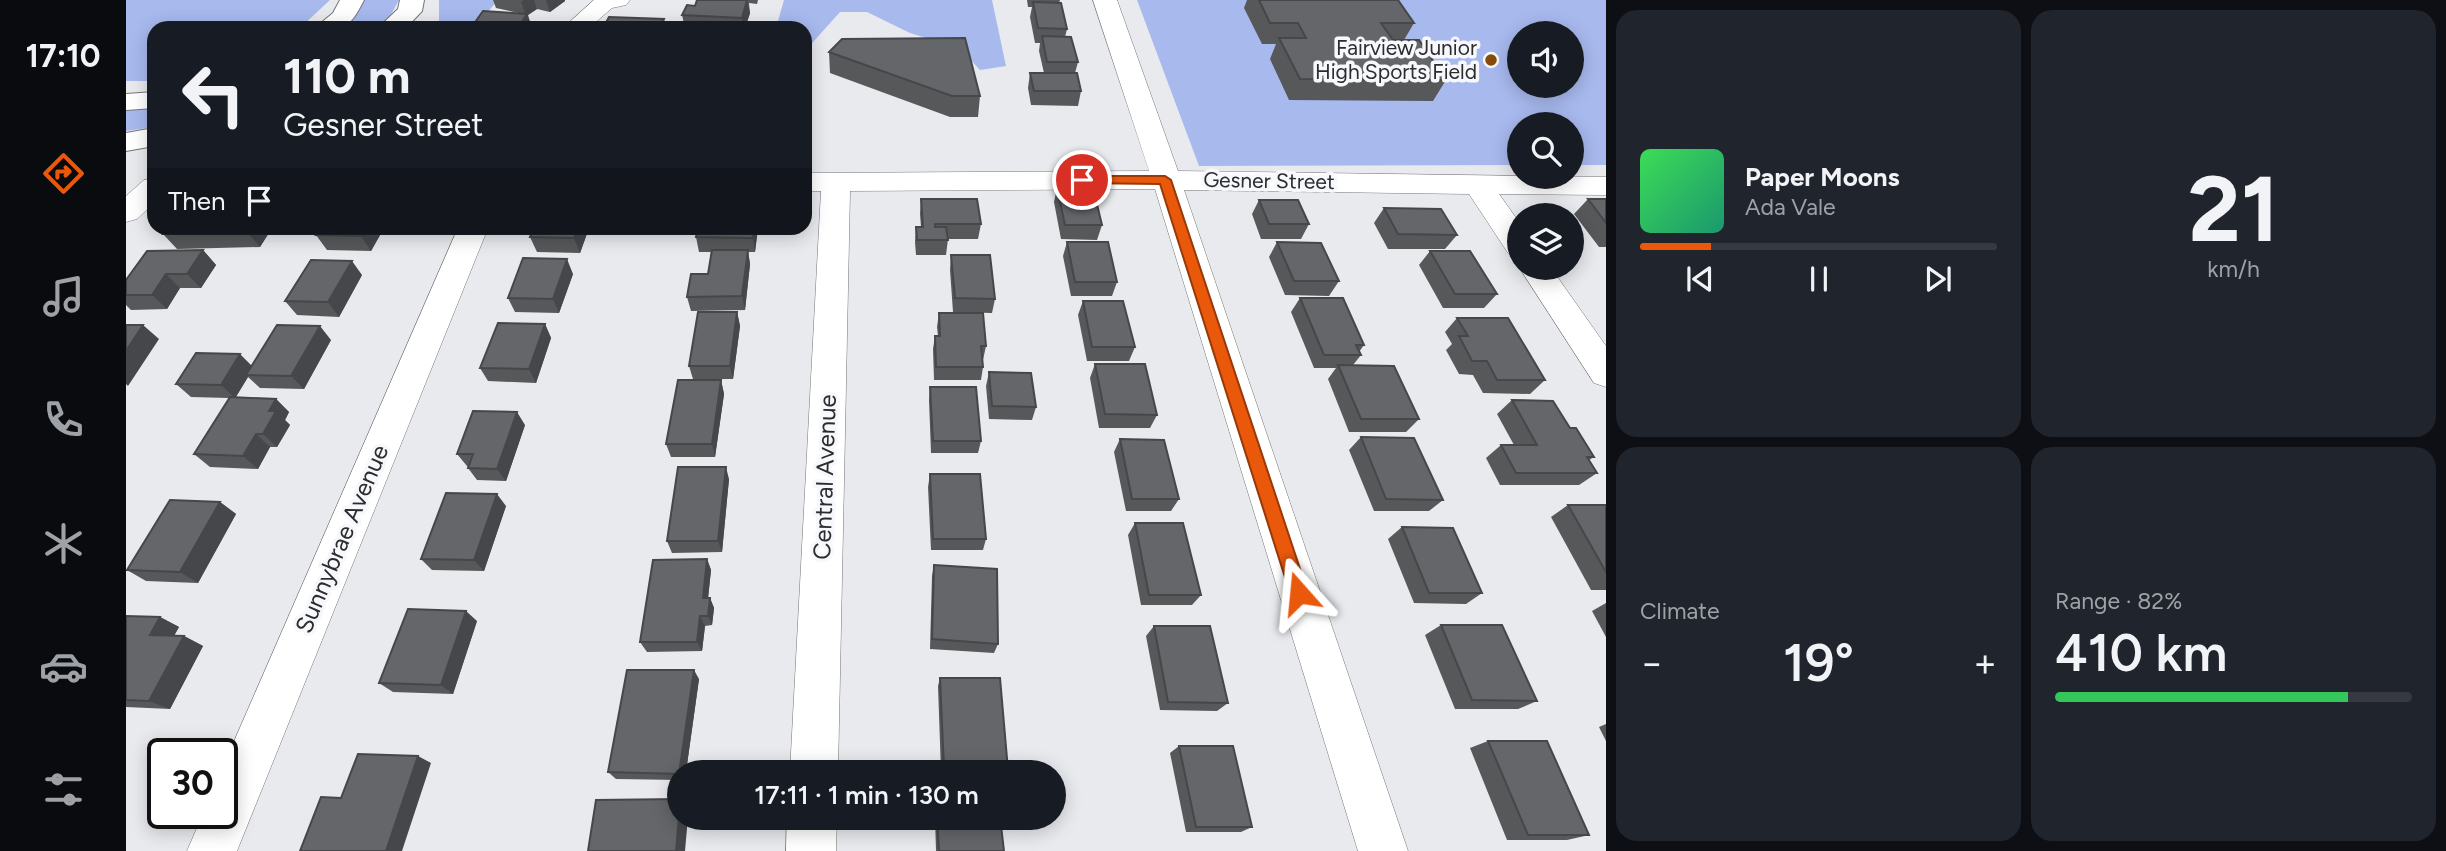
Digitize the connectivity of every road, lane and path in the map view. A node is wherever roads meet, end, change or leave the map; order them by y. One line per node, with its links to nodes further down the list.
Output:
1 (352, 0): 5 (highway)
2 (412, 0): 6 (highway)
3 (618, 0): 7 (street)
4 (1105, 0): 12 (street)
5 (338, 21)
6 (399, 21)
7 (583, 21)
8 (147, 100): 9 (highway)
9 (126, 102)
10 (147, 138): 11 (highway)
11 (126, 142)
12 (1165, 180): 13 (street, Gesner Street); 14 (street, Gesner Street); 26 (street)
13 (820, 182): 22 (street, Central Avenue)
14 (1478, 185): 15 (street, Gesner Street); 18 (street)
15 (1606, 186)
16 (147, 193): 17 (street)
17 (126, 212)
18 (1507, 227)
19 (470, 235): 24 (street, Sunnybrae Avenue)
20 (1542, 280): 21 (street)
21 (1606, 373)
22 (814, 760)
23 (812, 830): 25 (street)
24 (212, 851)
25 (811, 851)
26 (1383, 851)

